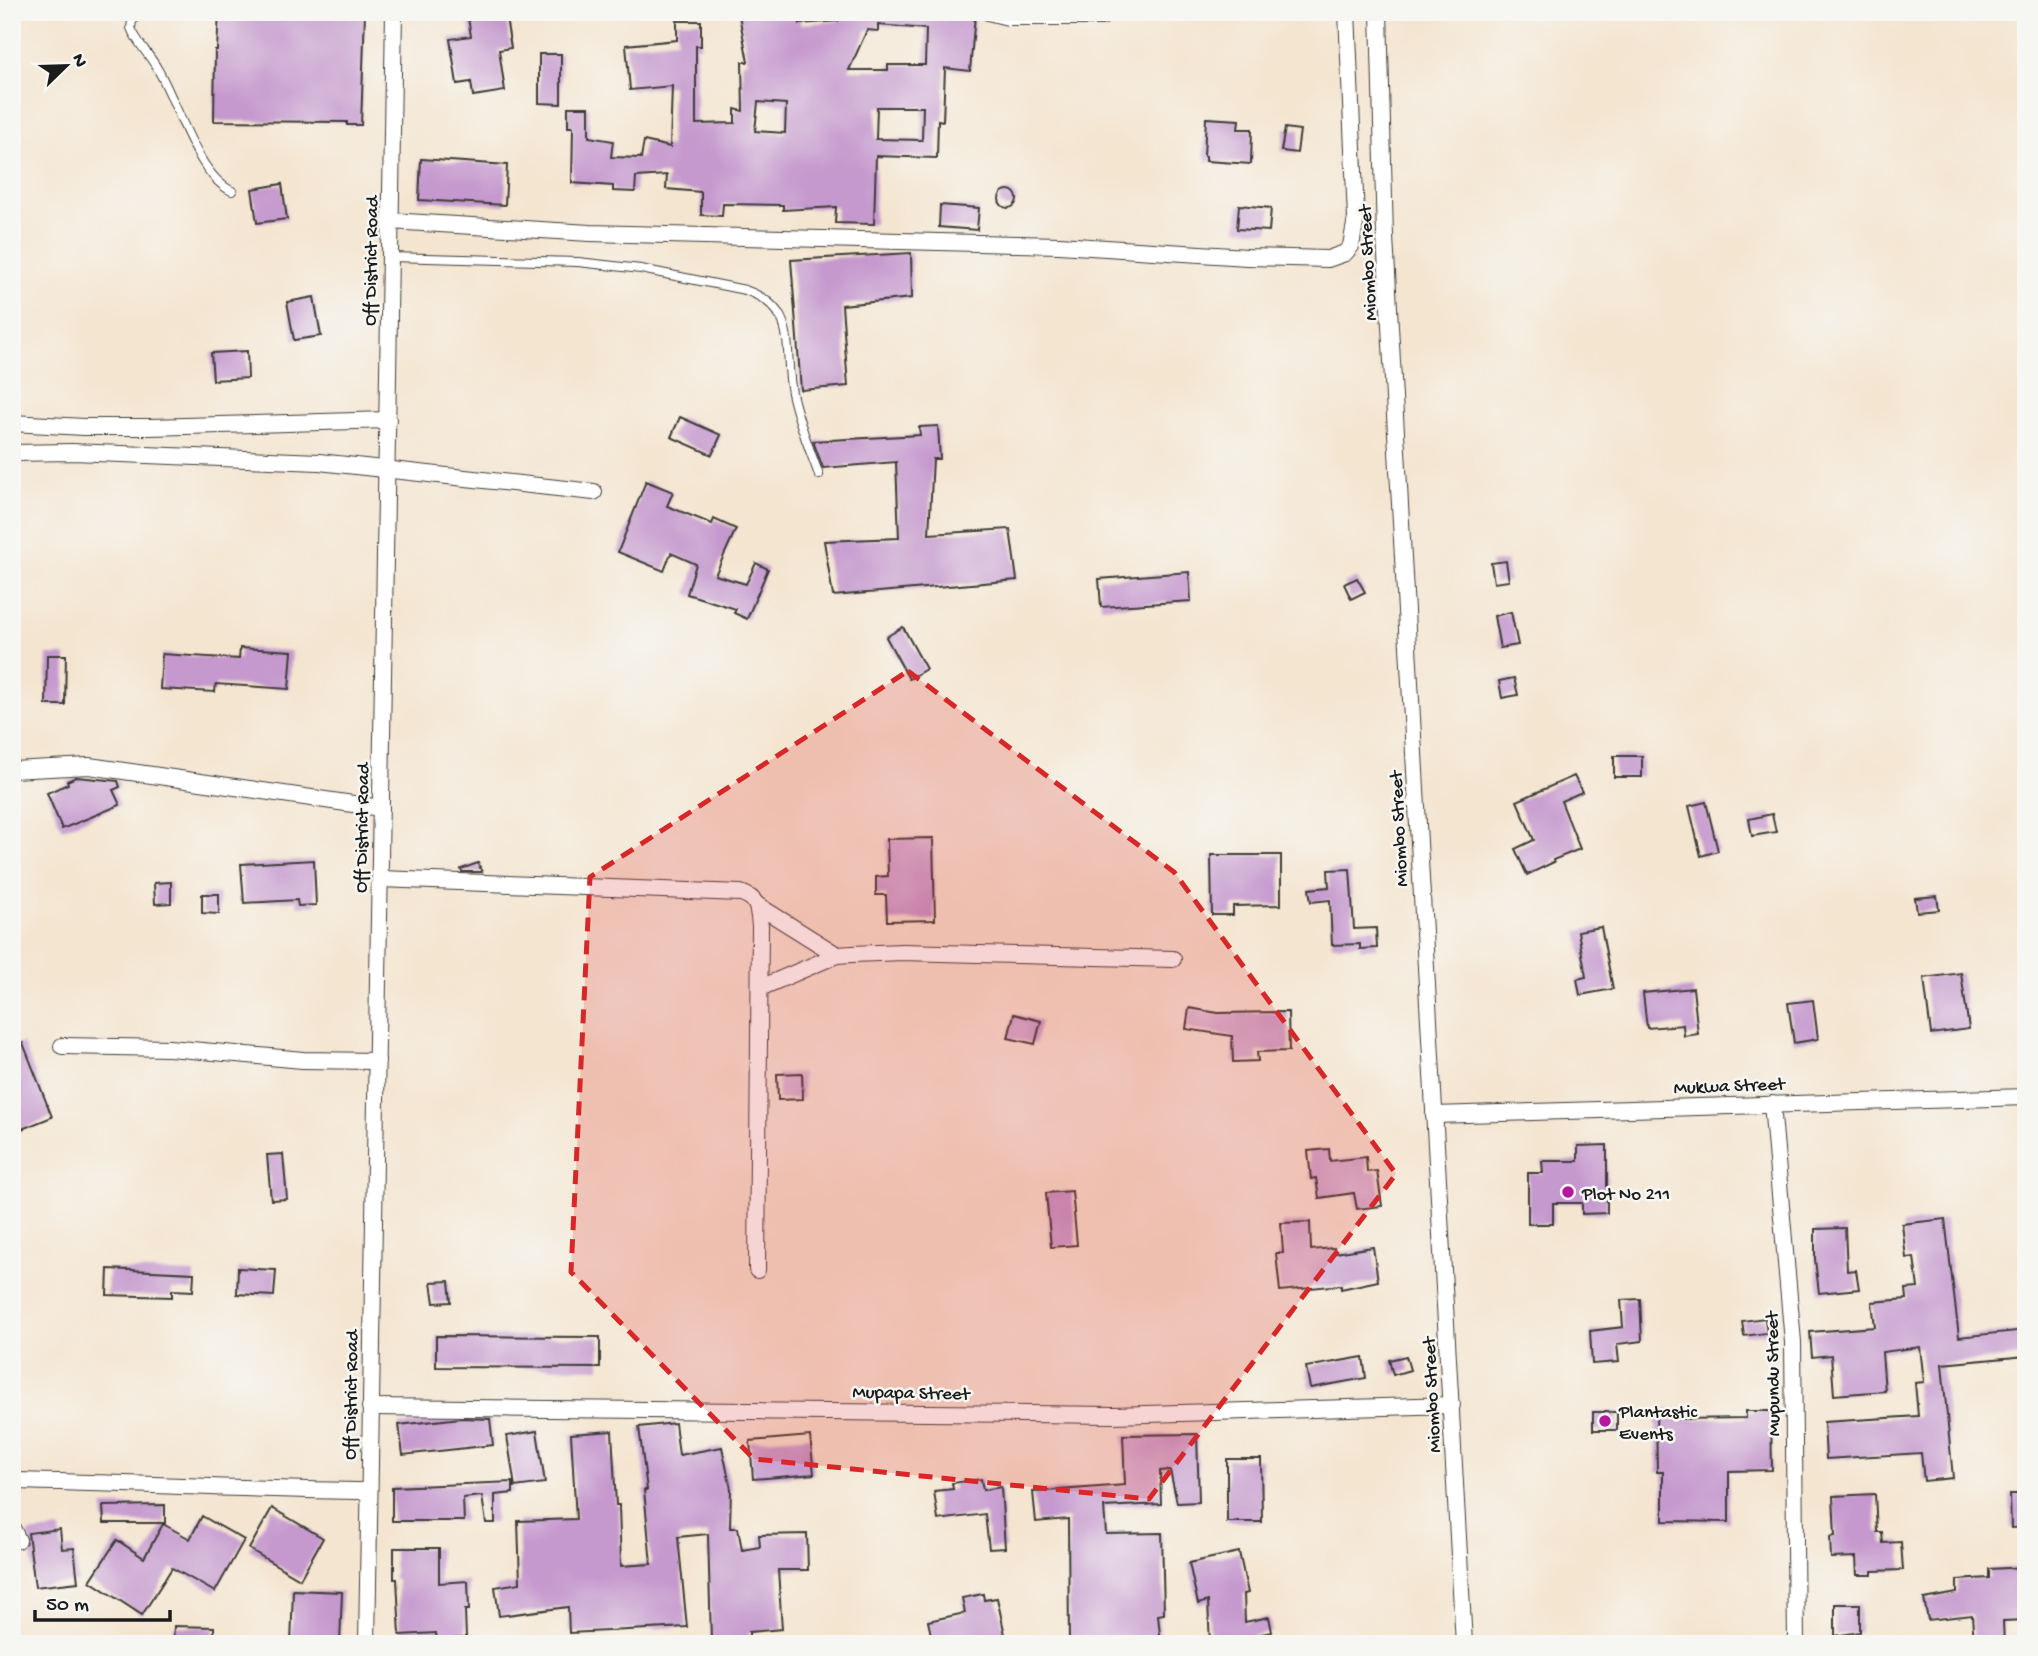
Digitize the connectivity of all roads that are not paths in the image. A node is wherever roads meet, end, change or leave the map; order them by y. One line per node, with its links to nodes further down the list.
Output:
1 (142, 12): 7 (lane)
2 (988, 12): 6 (street)
3 (1347, 12): 8 (street)
4 (1379, 12): 27 (street, Miombo Street)
5 (399, 13): 8 (street, Off District Road)
6 (1102, 17)
7 (232, 191)
8 (390, 221): 9 (street, Off District Road)
9 (390, 257): 10 (street, Off District Road); 14 (lane)
10 (388, 420): 11 (street); 13 (street, Off District Road)
11 (12, 423)
12 (12, 453): 13 (street)
13 (386, 470): 15 (street); 17 (street, Off District Road)
14 (819, 475)
15 (594, 492)
16 (12, 770): 17 (street)
17 (381, 808): 18 (street, Off District Road)
18 (380, 879): 19 (street); 24 (street, Off District Road)
19 (757, 905): 20 (street); 22 (street)
20 (836, 956): 21 (street); 22 (street)
21 (1174, 959)
22 (760, 988): 28 (street)
23 (62, 1046): 24 (street)
24 (377, 1061): 30 (street, Off District Road)
25 (2026, 1097): 26 (street, Mukwa Street)
26 (1772, 1104): 27 (street, Mukwa Street); 35 (street, Mupundu Street)
27 (1434, 1115): 29 (street, Miombo Street)
28 (757, 1270)
29 (1452, 1405): 30 (street, Mupapa Street); 34 (street, Miombo Street)
30 (370, 1407): 32 (street, Off District Road)
31 (12, 1481): 32 (street)
32 (369, 1492): 33 (street, Off District Road)
33 (367, 1644)
34 (1464, 1644)
35 (1796, 1644)

